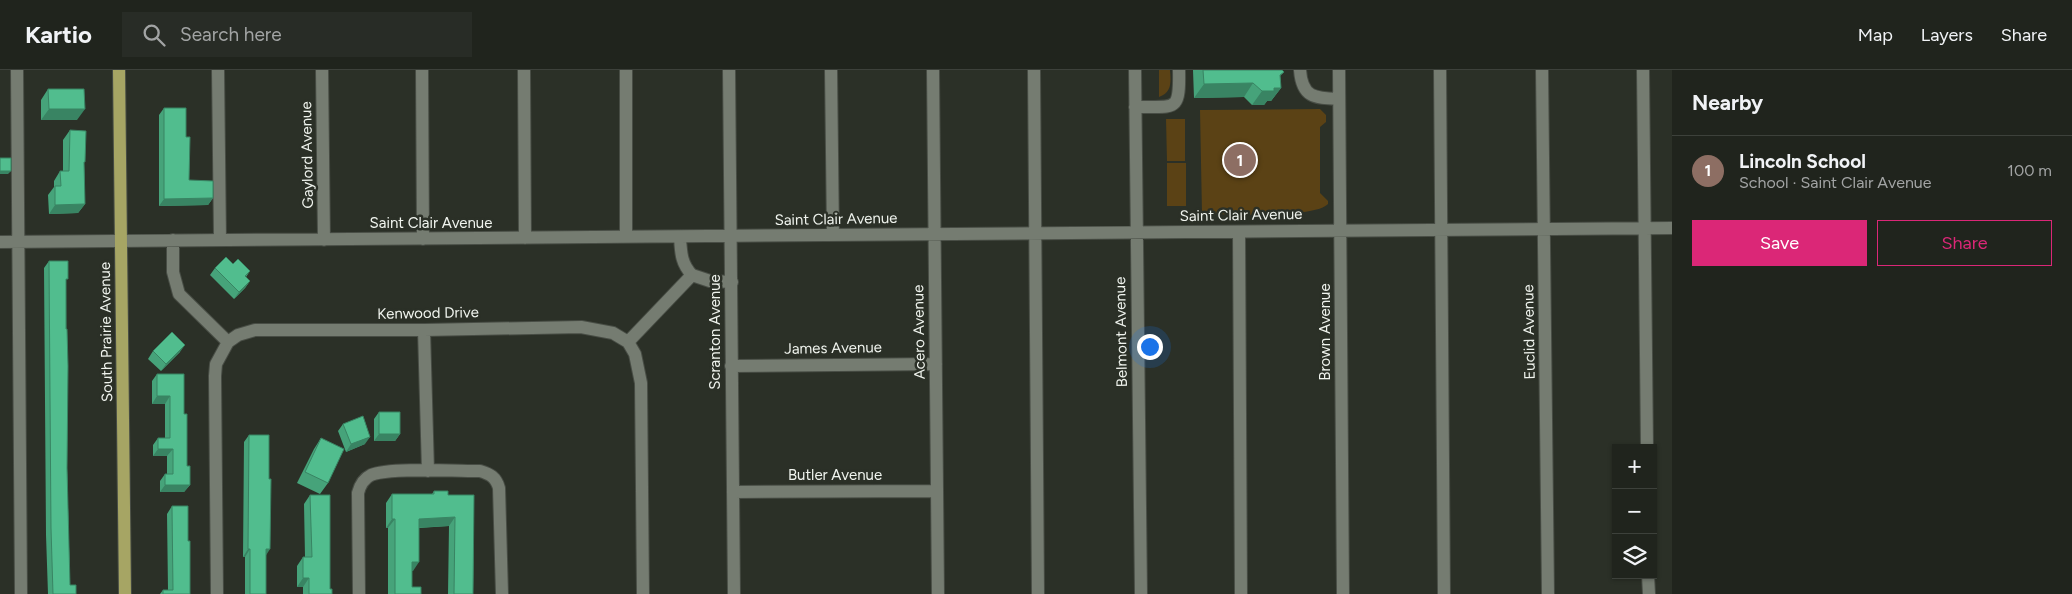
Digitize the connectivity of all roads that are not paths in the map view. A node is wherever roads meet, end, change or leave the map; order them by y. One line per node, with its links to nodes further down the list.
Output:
1 (17, 70): 41 (street)
2 (119, 70): 39 (main road, South Prairie Avenue)
3 (218, 70): 37 (street)
4 (322, 70): 38 (street, Gaylord Avenue)
5 (422, 70): 35 (street)
6 (524, 70): 34 (street)
7 (626, 70): 32 (street)
8 (729, 70): 30 (street, Scranton Avenue)
9 (831, 70): 31 (street)
10 (933, 70): 29 (street, Acero Avenue)
11 (1034, 70): 28 (street)
12 (1135, 70): 20 (street, Belmont Avenue)
13 (1179, 70): 20 (street)
14 (1300, 70): 19 (street)
15 (1339, 70): 19 (street, Brown Avenue)
16 (1440, 70): 25 (street)
17 (1542, 70): 21 (street, Euclid Avenue)
18 (1643, 70): 24 (street)
19 (1339, 99): 23 (street, Brown Avenue)
20 (1135, 107): 27 (street, Belmont Avenue)
21 (1544, 228): 24 (street, Saint Clair Avenue); 25 (street, Saint Clair Avenue); 67 (street, Euclid Avenue)
22 (1672, 228): 24 (street, Saint Clair Avenue)
23 (1340, 229): 25 (street, Saint Clair Avenue); 26 (street, Saint Clair Avenue); 65 (street, Brown Avenue)
24 (1645, 229): 49 (street)
25 (1441, 230): 66 (street)
26 (1239, 232): 27 (street, Saint Clair Avenue); 64 (street)
27 (1136, 233): 28 (street, Saint Clair Avenue); 63 (street, Belmont Avenue)
28 (1034, 234): 29 (street, Saint Clair Avenue); 62 (street)
29 (934, 235): 31 (street, Saint Clair Avenue); 47 (street, Acero Avenue)
30 (730, 236): 31 (street, Saint Clair Avenue); 33 (street, Saint Clair Avenue); 43 (street, Scranton Avenue)
31 (833, 236)
32 (626, 237): 33 (street, Saint Clair Avenue); 34 (street, Saint Clair Avenue)
33 (680, 237): 42 (street)
34 (525, 238): 35 (street, Saint Clair Avenue)
35 (423, 239): 38 (street, Saint Clair Avenue)
36 (174, 240): 37 (street, Saint Clair Avenue); 39 (street, Saint Clair Avenue); 45 (street)
37 (220, 240): 38 (street, Saint Clair Avenue)
38 (324, 240)
39 (121, 241): 41 (street, Saint Clair Avenue); 55 (main road, South Prairie Avenue)
40 (0, 242): 41 (street, Saint Clair Avenue)
41 (19, 242): 54 (street)
42 (692, 275): 43 (street); 46 (street)
43 (732, 282): 48 (street, Scranton Avenue)
44 (424, 330): 45 (street, Kenwood Drive); 46 (street, Kenwood Drive); 50 (street)
45 (228, 342): 56 (street)
46 (628, 342): 59 (street)
47 (936, 364): 48 (street, James Avenue); 51 (street, Acero Avenue)
48 (732, 366): 52 (street, Scranton Avenue)
49 (1647, 444)
50 (428, 471): 57 (street); 58 (street)
51 (937, 491): 52 (street, Butler Avenue); 61 (street, Acero Avenue)
52 (733, 492): 60 (street, Scranton Avenue)
53 (1648, 579): 68 (street)
54 (21, 594)
55 (125, 594)
56 (217, 594)
57 (360, 594)
58 (502, 594)
59 (643, 594)
60 (734, 594)
61 (938, 594)
62 (1038, 594)
63 (1141, 594)
64 (1242, 594)
65 (1342, 594)
66 (1444, 594)
67 (1548, 594)
68 (1649, 594)

